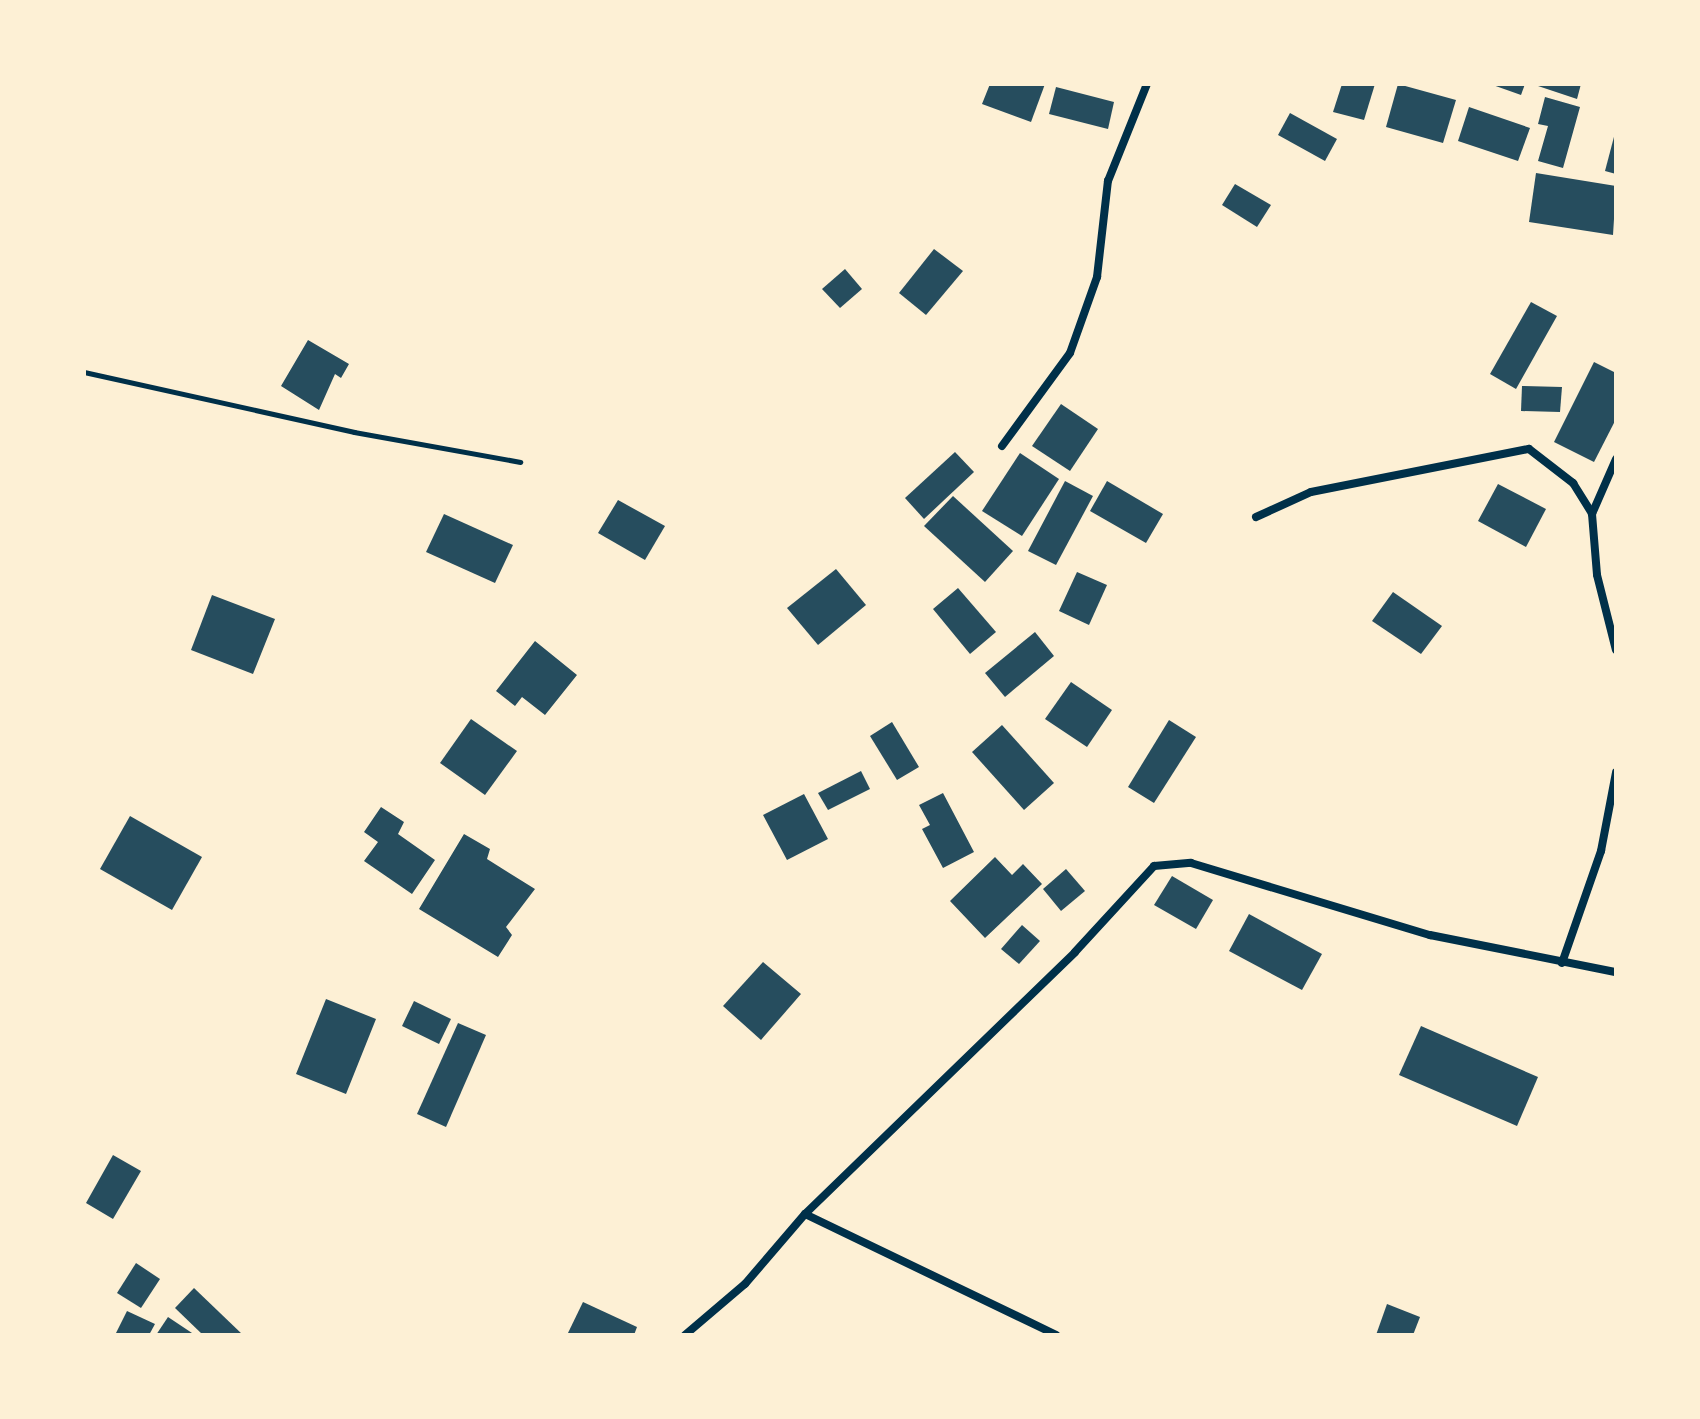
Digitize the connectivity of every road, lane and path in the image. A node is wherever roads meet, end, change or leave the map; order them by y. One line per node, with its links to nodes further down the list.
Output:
1 (1147, 84): 3 (street)
2 (84, 372): 5 (path)
3 (1002, 446)
4 (1616, 459): 6 (street)
5 (520, 462)
6 (1592, 514): 7 (street); 8 (street)
7 (1256, 517)
8 (1616, 650)
9 (1616, 772): 10 (street)
10 (1562, 963): 11 (street); 12 (street)
11 (1616, 972)
12 (805, 1214): 13 (street); 14 (street)
13 (685, 1335)
14 (1056, 1335)

